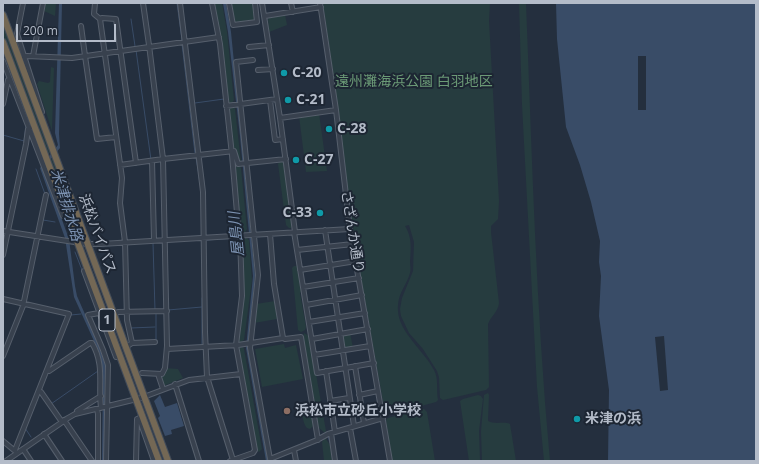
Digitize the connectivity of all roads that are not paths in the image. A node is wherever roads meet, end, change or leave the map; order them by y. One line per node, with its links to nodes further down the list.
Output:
1 (23, 3): 28 (street)
2 (44, 3): 26 (street)
3 (95, 3): 16 (street)
4 (143, 3): 22 (street)
5 (180, 3): 20 (street)
6 (212, 3): 18 (street)
7 (229, 3): 14 (street)
8 (255, 3): 14 (street)
9 (262, 3): 15 (street)
10 (291, 3): 12 (street)
11 (321, 5): 12 (street); 39 (street, さざんか通り)
12 (293, 12): 15 (street)
13 (3, 15): 40 (highway, 浜松バイパス / 1)
14 (256, 16): 15 (street)
15 (264, 16): 21 (street)
16 (100, 19): 24 (street); 25 (street)
17 (81, 26): 27 (street)
18 (219, 37): 20 (street); 38 (street)
19 (3, 42): 50 (highway, 浜松バイパス / 1)
20 (184, 42): 22 (street); 46 (street)
21 (269, 45): 23 (street); 31 (street)
22 (149, 47): 24 (street); 47 (street)
23 (249, 47)
24 (120, 51): 25 (street); 51 (street)
25 (104, 53): 27 (street); 43 (street)
26 (33, 56): 27 (street); 28 (street)
27 (85, 56): 43 (street)
28 (24, 57): 40 (street)
29 (253, 60): 37 (street)
30 (3, 61): 33 (street)
31 (272, 69): 32 (street); 34 (street)
32 (258, 70)
33 (10, 79): 36 (street); 42 (street)
34 (277, 99): 35 (street); 41 (street)
35 (270, 100): 37 (street); 44 (street)
36 (3, 104)
37 (239, 104): 38 (street); 52 (street)
38 (226, 106): 45 (street)
39 (336, 110): 41 (street); 55 (street, さざんか通り)
40 (39, 113): 68 (highway, 浜松バイパス / 1)
41 (280, 118): 44 (street)
42 (30, 128): 50 (street); 58 (street)
43 (116, 137): 53 (street)
44 (283, 139): 48 (street)
45 (231, 152): 46 (street); 52 (street); 62 (street)
46 (198, 155): 47 (street); 64 (street)
47 (164, 159): 49 (street); 66 (street)
48 (286, 160): 52 (street); 59 (street)
49 (152, 161): 51 (street); 65 (street)
50 (45, 162): 68 (highway, 浜松バイパス / 1)
51 (136, 163): 53 (street)
52 (244, 164): 61 (street)
53 (120, 165): 67 (street)
54 (46, 195): 63 (street)
55 (350, 229): 56 (street); 69 (street, さざんか通り)
56 (325, 230): 59 (street); 70 (street)
57 (3, 231): 58 (street)
58 (8, 232): 63 (street); 72 (street)
59 (294, 232): 60 (street); 71 (street)
60 (270, 234): 61 (street); 94 (street)
61 (252, 235): 62 (street); 98 (street)
62 (239, 236): 64 (street); 99 (street)
63 (38, 237): 68 (street); 82 (street)
64 (205, 238): 66 (street); 102 (street)
65 (154, 240): 66 (street); 67 (street)
66 (165, 240): 84 (street)
67 (125, 242): 68 (street); 86 (street)
68 (82, 243): 85 (highway); 85 (highway, 浜松バイパス / 1); 88 (highway, 浜松バイパス / 1)
69 (353, 244): 70 (street); 73 (street, さざんか通り)
70 (327, 247): 71 (street); 74 (street)
71 (297, 250): 75 (street)
72 (3, 255)
73 (356, 261): 74 (street); 76 (street, さざんか通り)
74 (330, 266): 75 (street); 77 (street)
75 (300, 270): 78 (street)
76 (359, 278): 77 (street); 79 (street, さざんか通り)
77 (332, 282): 78 (street); 81 (street)
78 (303, 287): 83 (street)
79 (362, 295): 81 (street); 87 (street, さざんか通り)
80 (3, 299): 82 (street)
81 (335, 300): 83 (street); 89 (street)
82 (23, 304): 106 (street); 110 (street)
83 (306, 304): 90 (street)
84 (167, 311): 86 (street); 103 (street)
85 (101, 312): 122 (highway, 浜松バイパス / 1); 125 (street)
86 (126, 312): 88 (street); 97 (street)
87 (365, 313): 89 (street); 91 (street, さざんか通り)
88 (114, 314): 93 (highway, 浜松バイパス / 1)
89 (337, 317): 90 (street); 92 (street)
90 (309, 322): 95 (street)
91 (368, 329): 92 (street); 100 (street, さざんか通り)
92 (340, 334): 95 (street); 104 (street)
93 (122, 336): 101 (highway, 浜松バイパス / 1); 122 (highway)
94 (283, 338): 98 (street); 135 (street)
95 (312, 339): 105 (street)
96 (155, 342): 97 (street)
97 (132, 343): 101 (street)
98 (250, 344): 99 (street); 138 (street)
99 (236, 345): 102 (street); 114 (street)
100 (370, 346): 104 (street); 107 (street, さざんか通り)
101 (126, 347): 122 (highway, 浜松バイパス / 1)
102 (205, 347): 103 (street); 115 (street)
103 (167, 349): 113 (street)
104 (342, 351): 105 (street); 109 (street)
105 (314, 355): 111 (street)
106 (3, 356)
107 (374, 363): 108 (street); 119 (street, さざんか通り)
108 (355, 366): 109 (street); 120 (street)
109 (345, 368): 111 (street); 123 (street)
110 (47, 370): 118 (street); 121 (street)
111 (326, 371): 124 (street)
112 (142, 373): 113 (street)
113 (158, 374): 117 (street)
114 (241, 374): 115 (street); 140 (street)
115 (207, 377): 116 (street); 140 (street)
116 (175, 384): 117 (street); 151 (street)
117 (163, 389): 122 (street)
118 (38, 391): 130 (street); 139 (street)
119 (378, 392): 120 (street); 129 (street, さざんか通り)
120 (360, 395): 131 (street)
121 (101, 396): 126 (street); 127 (street)
122 (140, 398): 125 (street); 128 (highway, 浜松バイパス / 1); 149 (highway); 150 (highway, 浜松バイパス / 1)
123 (349, 398): 124 (street); 132 (street)
124 (330, 401): 133 (street)
125 (107, 406): 126 (street); 146 (street)
126 (100, 408): 127 (street); 145 (street)
127 (78, 414): 130 (street)
128 (141, 418): 147 (street); 148 (street); 149 (highway, 浜松バイパス / 1)
129 (383, 418): 131 (street); 155 (street, さざんか通り)
130 (63, 421): 134 (street); 144 (street)
131 (364, 423): 132 (street)
132 (352, 427): 133 (street); 154 (street)
133 (333, 433): 135 (street); 153 (street)
134 (44, 434): 137 (street); 143 (street)
135 (318, 440): 138 (street)
136 (3, 441): 139 (street)
137 (23, 449): 139 (street); 142 (street)
138 (294, 450): 152 (street)
139 (16, 451): 141 (street)
140 (231, 460)
141 (6, 461)
142 (32, 461)
143 (62, 461)
144 (92, 461)
145 (98, 461)
146 (106, 461)
147 (136, 461)
148 (154, 461)
149 (159, 461)
150 (168, 461)
151 (199, 461)
152 (296, 461)
153 (335, 461)
154 (356, 461)
155 (390, 461)

